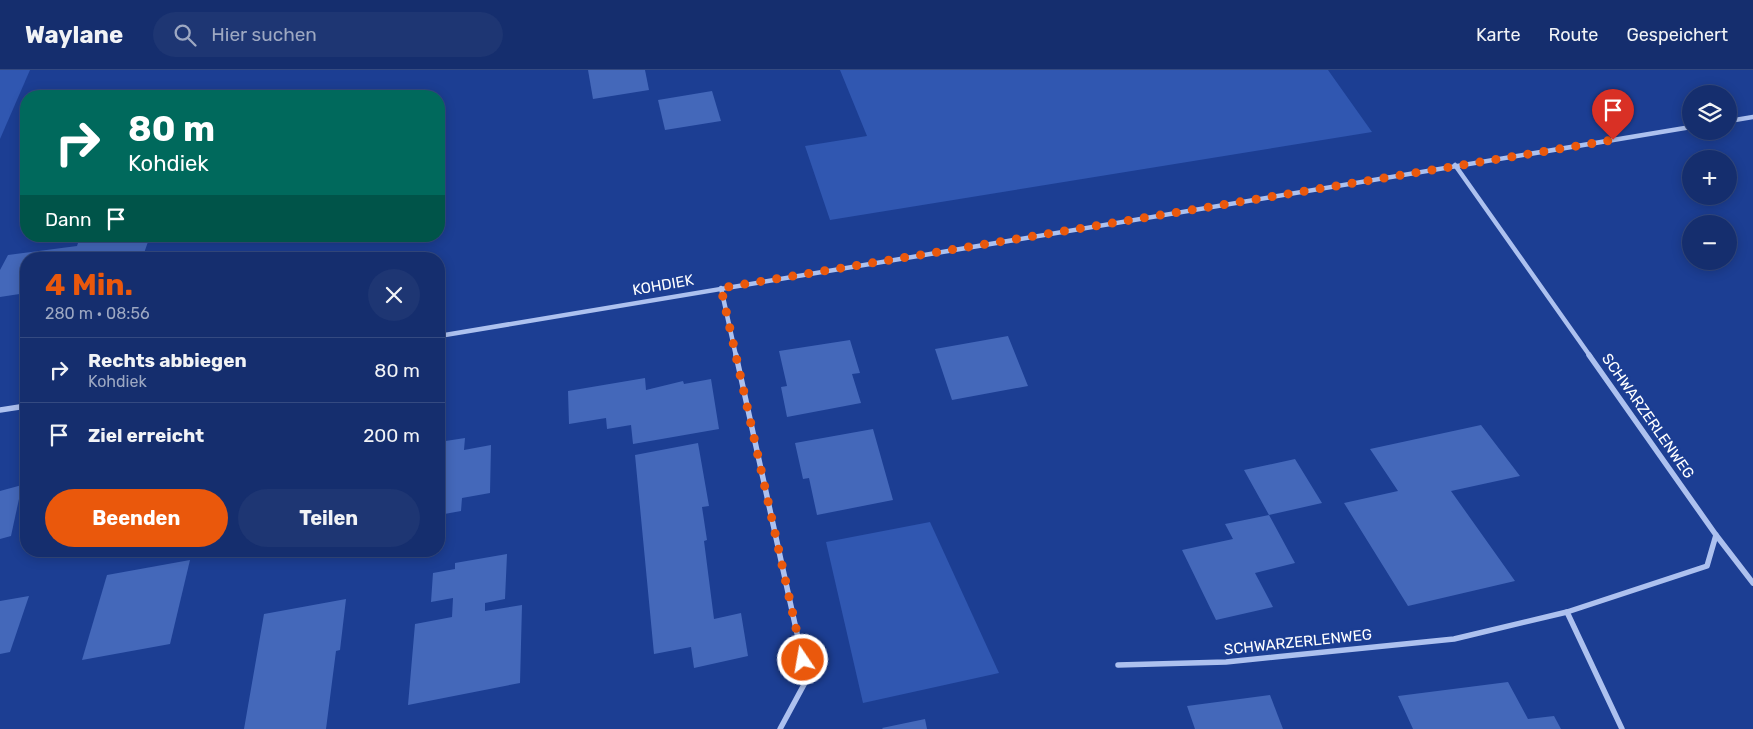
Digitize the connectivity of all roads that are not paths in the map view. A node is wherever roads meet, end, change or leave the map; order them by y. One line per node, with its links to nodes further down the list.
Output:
1 (1753, 116): 2 (street)
2 (1737, 119)
3 (1682, 128): 4 (street, KOHDIEK)
4 (1455, 165): 5 (street, KOHDIEK); 9 (street, SCHWARZERLENWEG)
5 (721, 288): 6 (street, KOHDIEK); 13 (street)
6 (445, 335)
7 (20, 407): 8 (street)
8 (0, 410)
9 (1716, 534): 10 (street); 11 (street, SCHWARZERLENWEG)
10 (1753, 583)
11 (1567, 612): 12 (street, SCHWARZERLENWEG); 14 (street)
12 (1118, 666)
13 (780, 729)
14 (1622, 729)

